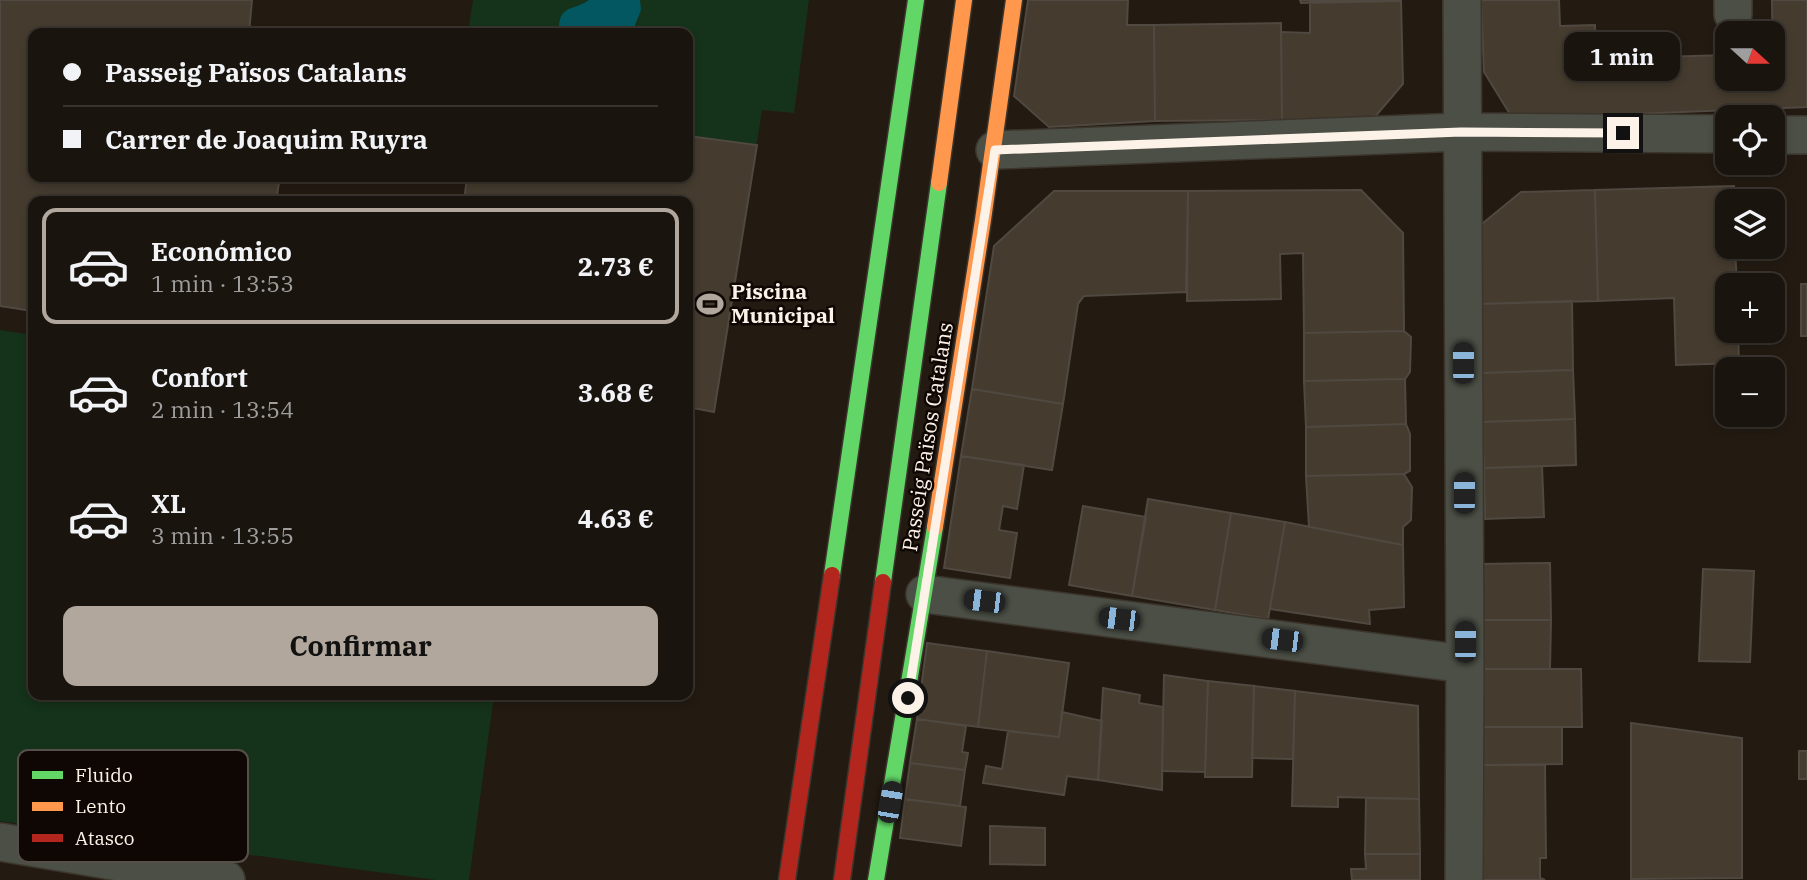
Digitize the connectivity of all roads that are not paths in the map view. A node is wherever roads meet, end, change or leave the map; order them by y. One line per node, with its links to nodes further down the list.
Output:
1 (916, 0): 16 (main road)
2 (964, 0): 17 (main road, Passeig Països Catalans)
3 (1014, 0): 9 (main road, Passeig Països Catalans)
4 (1462, 0): 5 (street)
5 (1461, 132): 6 (street); 9 (street); 11 (street)
6 (1715, 134)
7 (1785, 135): 8 (street)
8 (1807, 135)
9 (995, 150): 10 (main road, Passeig Països Catalans)
10 (925, 594): 11 (street); 18 (main road, Passeig Països Catalans)
11 (1465, 664): 19 (street)
12 (0, 842): 13 (street)
13 (18, 845)
14 (119, 862): 15 (street)
15 (226, 880)
16 (787, 880)
17 (842, 880)
18 (876, 880)
19 (1464, 880)

